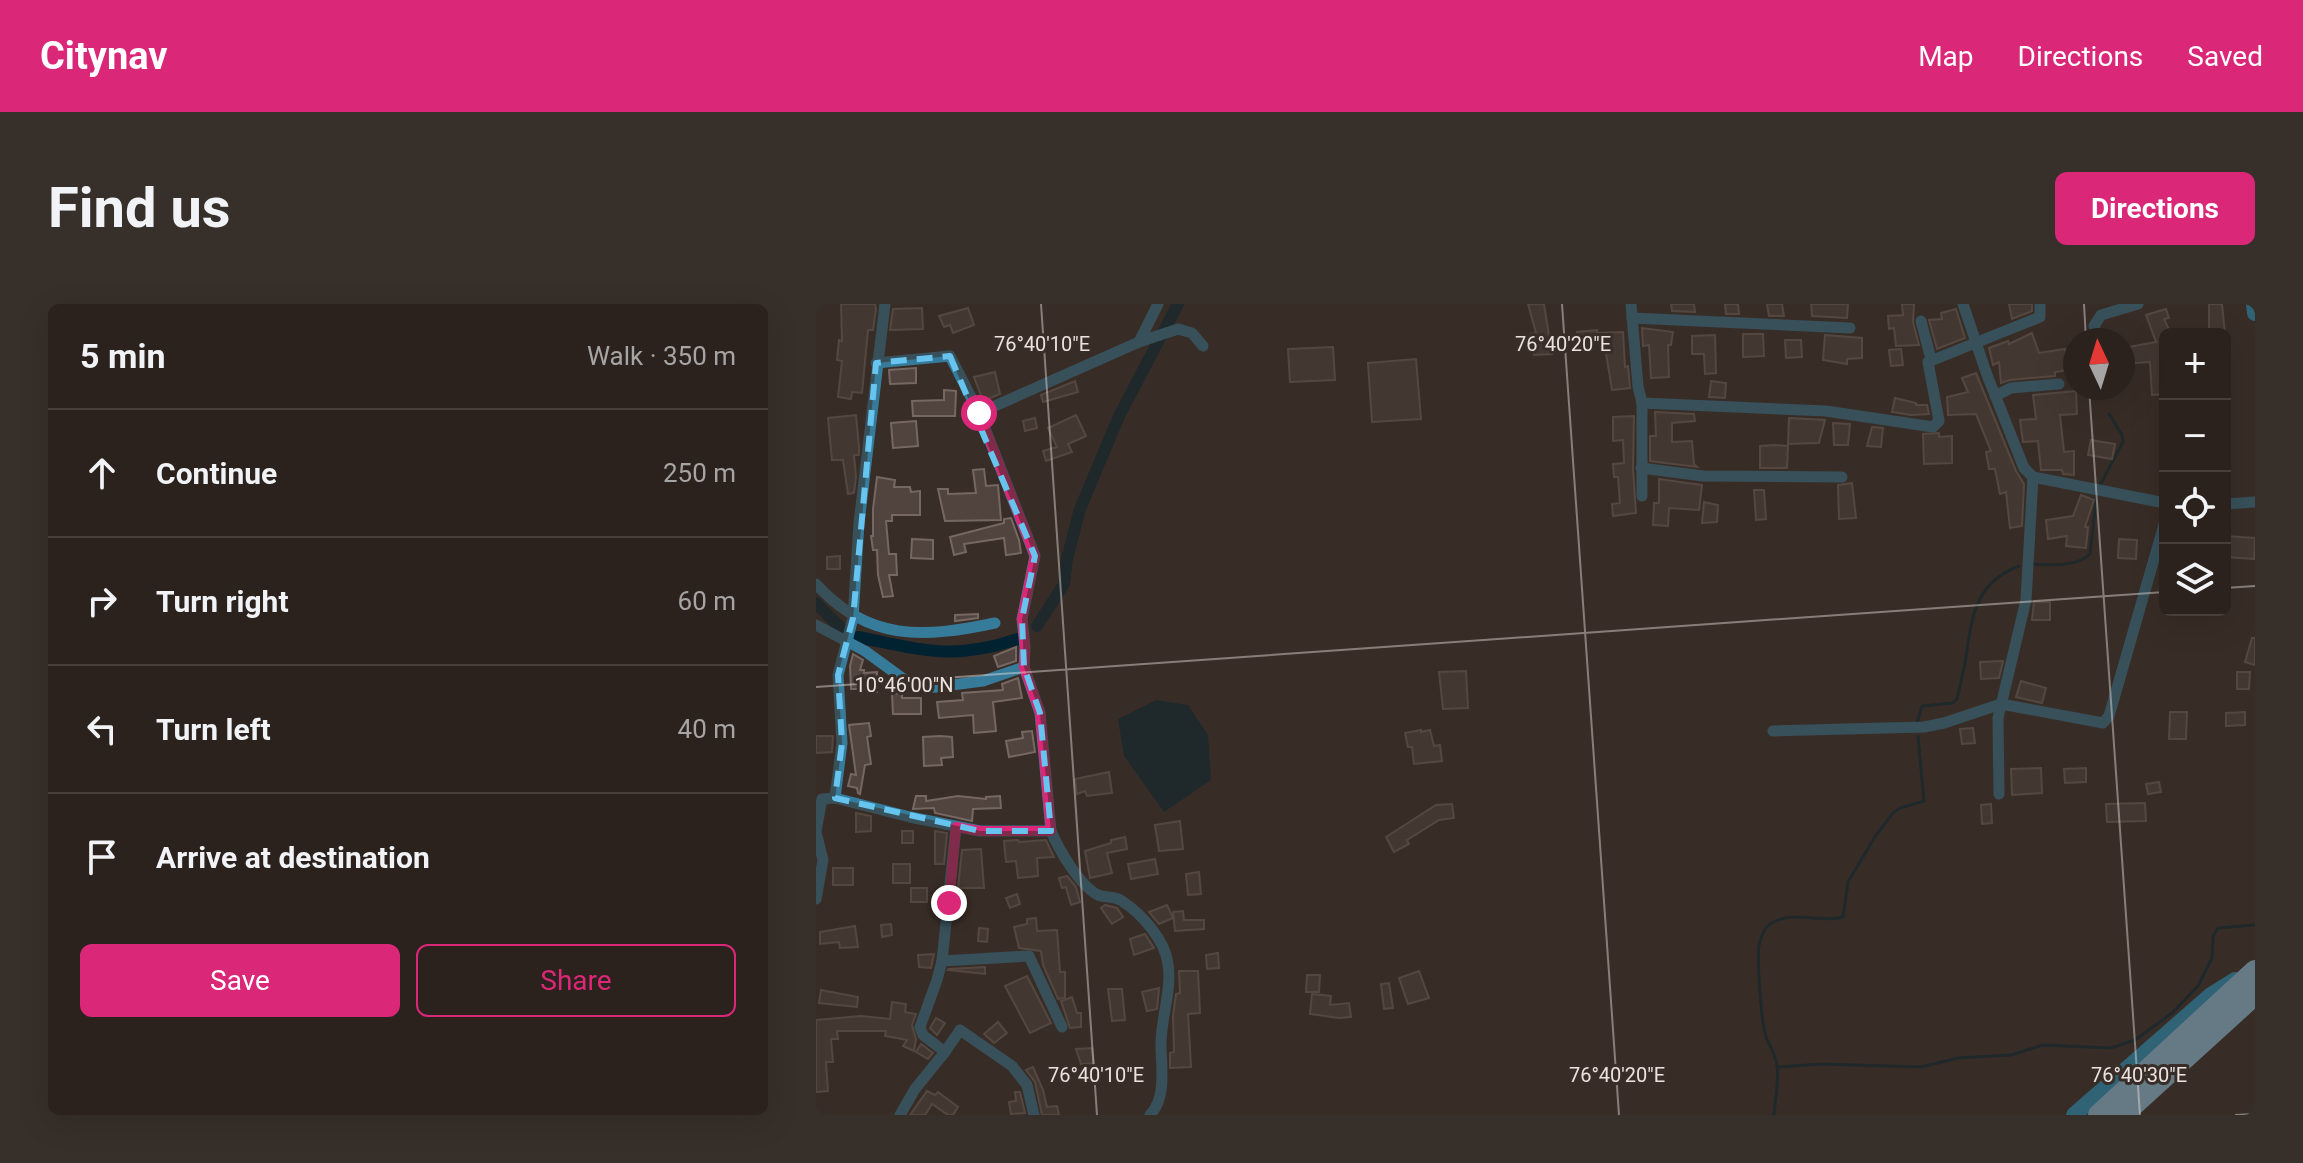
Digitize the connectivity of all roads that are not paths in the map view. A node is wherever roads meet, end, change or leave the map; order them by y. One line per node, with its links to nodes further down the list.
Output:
1 (885, 304): 17 (street)
2 (1158, 304): 13 (street)
3 (1631, 304): 9 (street)
4 (1963, 304): 14 (street)
5 (2040, 304): 14 (street)
6 (2138, 304): 12 (street)
7 (2254, 304): 8 (street)
8 (2255, 313)
9 (1632, 318): 11 (street); 20 (street)
10 (1921, 321): 16 (street)
11 (1850, 328)
12 (2095, 328)
13 (1139, 342): 15 (street); 21 (street)
14 (1977, 342): 16 (street); 19 (street)
15 (1203, 346)
16 (1931, 359): 20 (street)
17 (876, 363): 21 (street); 31 (street)
18 (2059, 384): 19 (street)
19 (1995, 396): 24 (street)
20 (1642, 403): 22 (street)
21 (979, 413): 35 (street)
22 (1641, 468): 23 (street); 25 (street)
23 (1842, 477)
24 (2033, 477): 26 (street); 36 (street)
25 (1642, 496)
26 (2159, 502)
27 (2255, 502): 28 (street)
28 (2231, 504)
29 (2159, 542): 36 (street)
30 (816, 584): 31 (street)
31 (853, 618): 32 (street); 34 (street)
32 (995, 623)
33 (816, 625): 34 (street)
34 (847, 641): 35 (street); 39 (street)
35 (1024, 667): 42 (street)
36 (2001, 704): 37 (street); 38 (street)
37 (1773, 731)
38 (1999, 794)
39 (824, 798): 40 (street); 41 (street)
40 (956, 827): 42 (street); 44 (street)
41 (816, 831): 43 (street)
42 (1051, 831): 52 (street)
43 (816, 899)
44 (942, 961): 47 (street); 48 (street)
45 (2255, 969): 53 (street); 54 (highway)
46 (2255, 994): 49 (highway)
47 (1062, 1027)
48 (945, 1052): 50 (street); 51 (street)
49 (2125, 1114)
50 (900, 1115)
51 (1034, 1115)
52 (1150, 1115)
53 (2074, 1115)
54 (2099, 1115)

